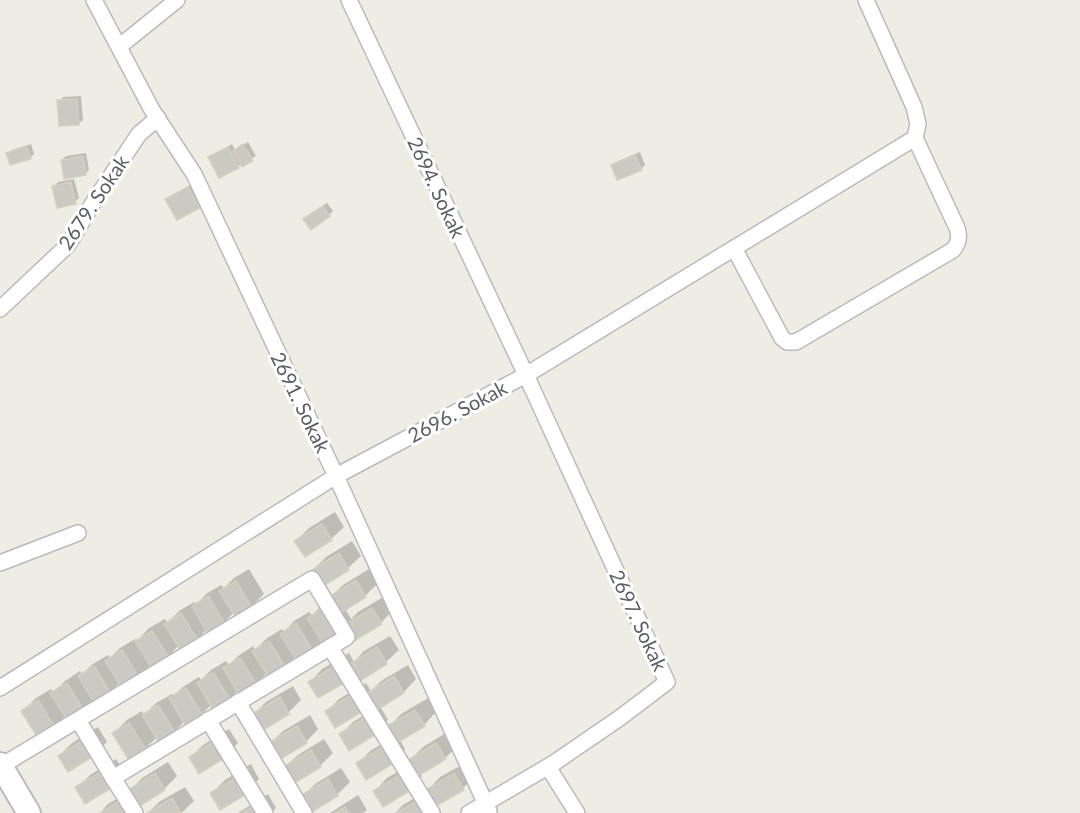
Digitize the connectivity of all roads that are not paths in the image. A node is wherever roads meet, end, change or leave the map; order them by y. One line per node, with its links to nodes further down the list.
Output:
1 (94, 0): 5 (street, 2691. Sokak)
2 (177, 0): 5 (street)
3 (349, 0): 10 (street, 2694. Sokak)
4 (866, 0): 7 (street)
5 (120, 46): 6 (street, 2691. Sokak)
6 (158, 118): 9 (street, 2679. Sokak); 11 (street, 2691. Sokak)
7 (915, 138): 8 (street, 2696. Sokak); 8 (street)
8 (734, 248): 10 (street, 2696. Sokak)
9 (0, 309)
10 (526, 375): 11 (street, 2696. Sokak); 20 (street, 2697. Sokak)
11 (336, 476): 15 (street, 2696. Sokak); 22 (street, 2691. Sokak)
12 (78, 533): 13 (street)
13 (0, 563)
14 (330, 647): 16 (street); 17 (street); 27 (street)
15 (0, 688)
16 (238, 702): 18 (street); 26 (street)
17 (78, 720): 19 (street); 21 (street)
18 (208, 720): 21 (street); 25 (street)
19 (0, 765): 23 (street)
20 (548, 767): 22 (street, 2697. Sokak); 29 (street)
21 (113, 778): 24 (street)
22 (487, 808): 28 (street, 2697. Sokak)
23 (29, 813)
24 (135, 813)
25 (265, 813)
26 (304, 813)
27 (432, 813)
28 (469, 813)
29 (577, 813)

